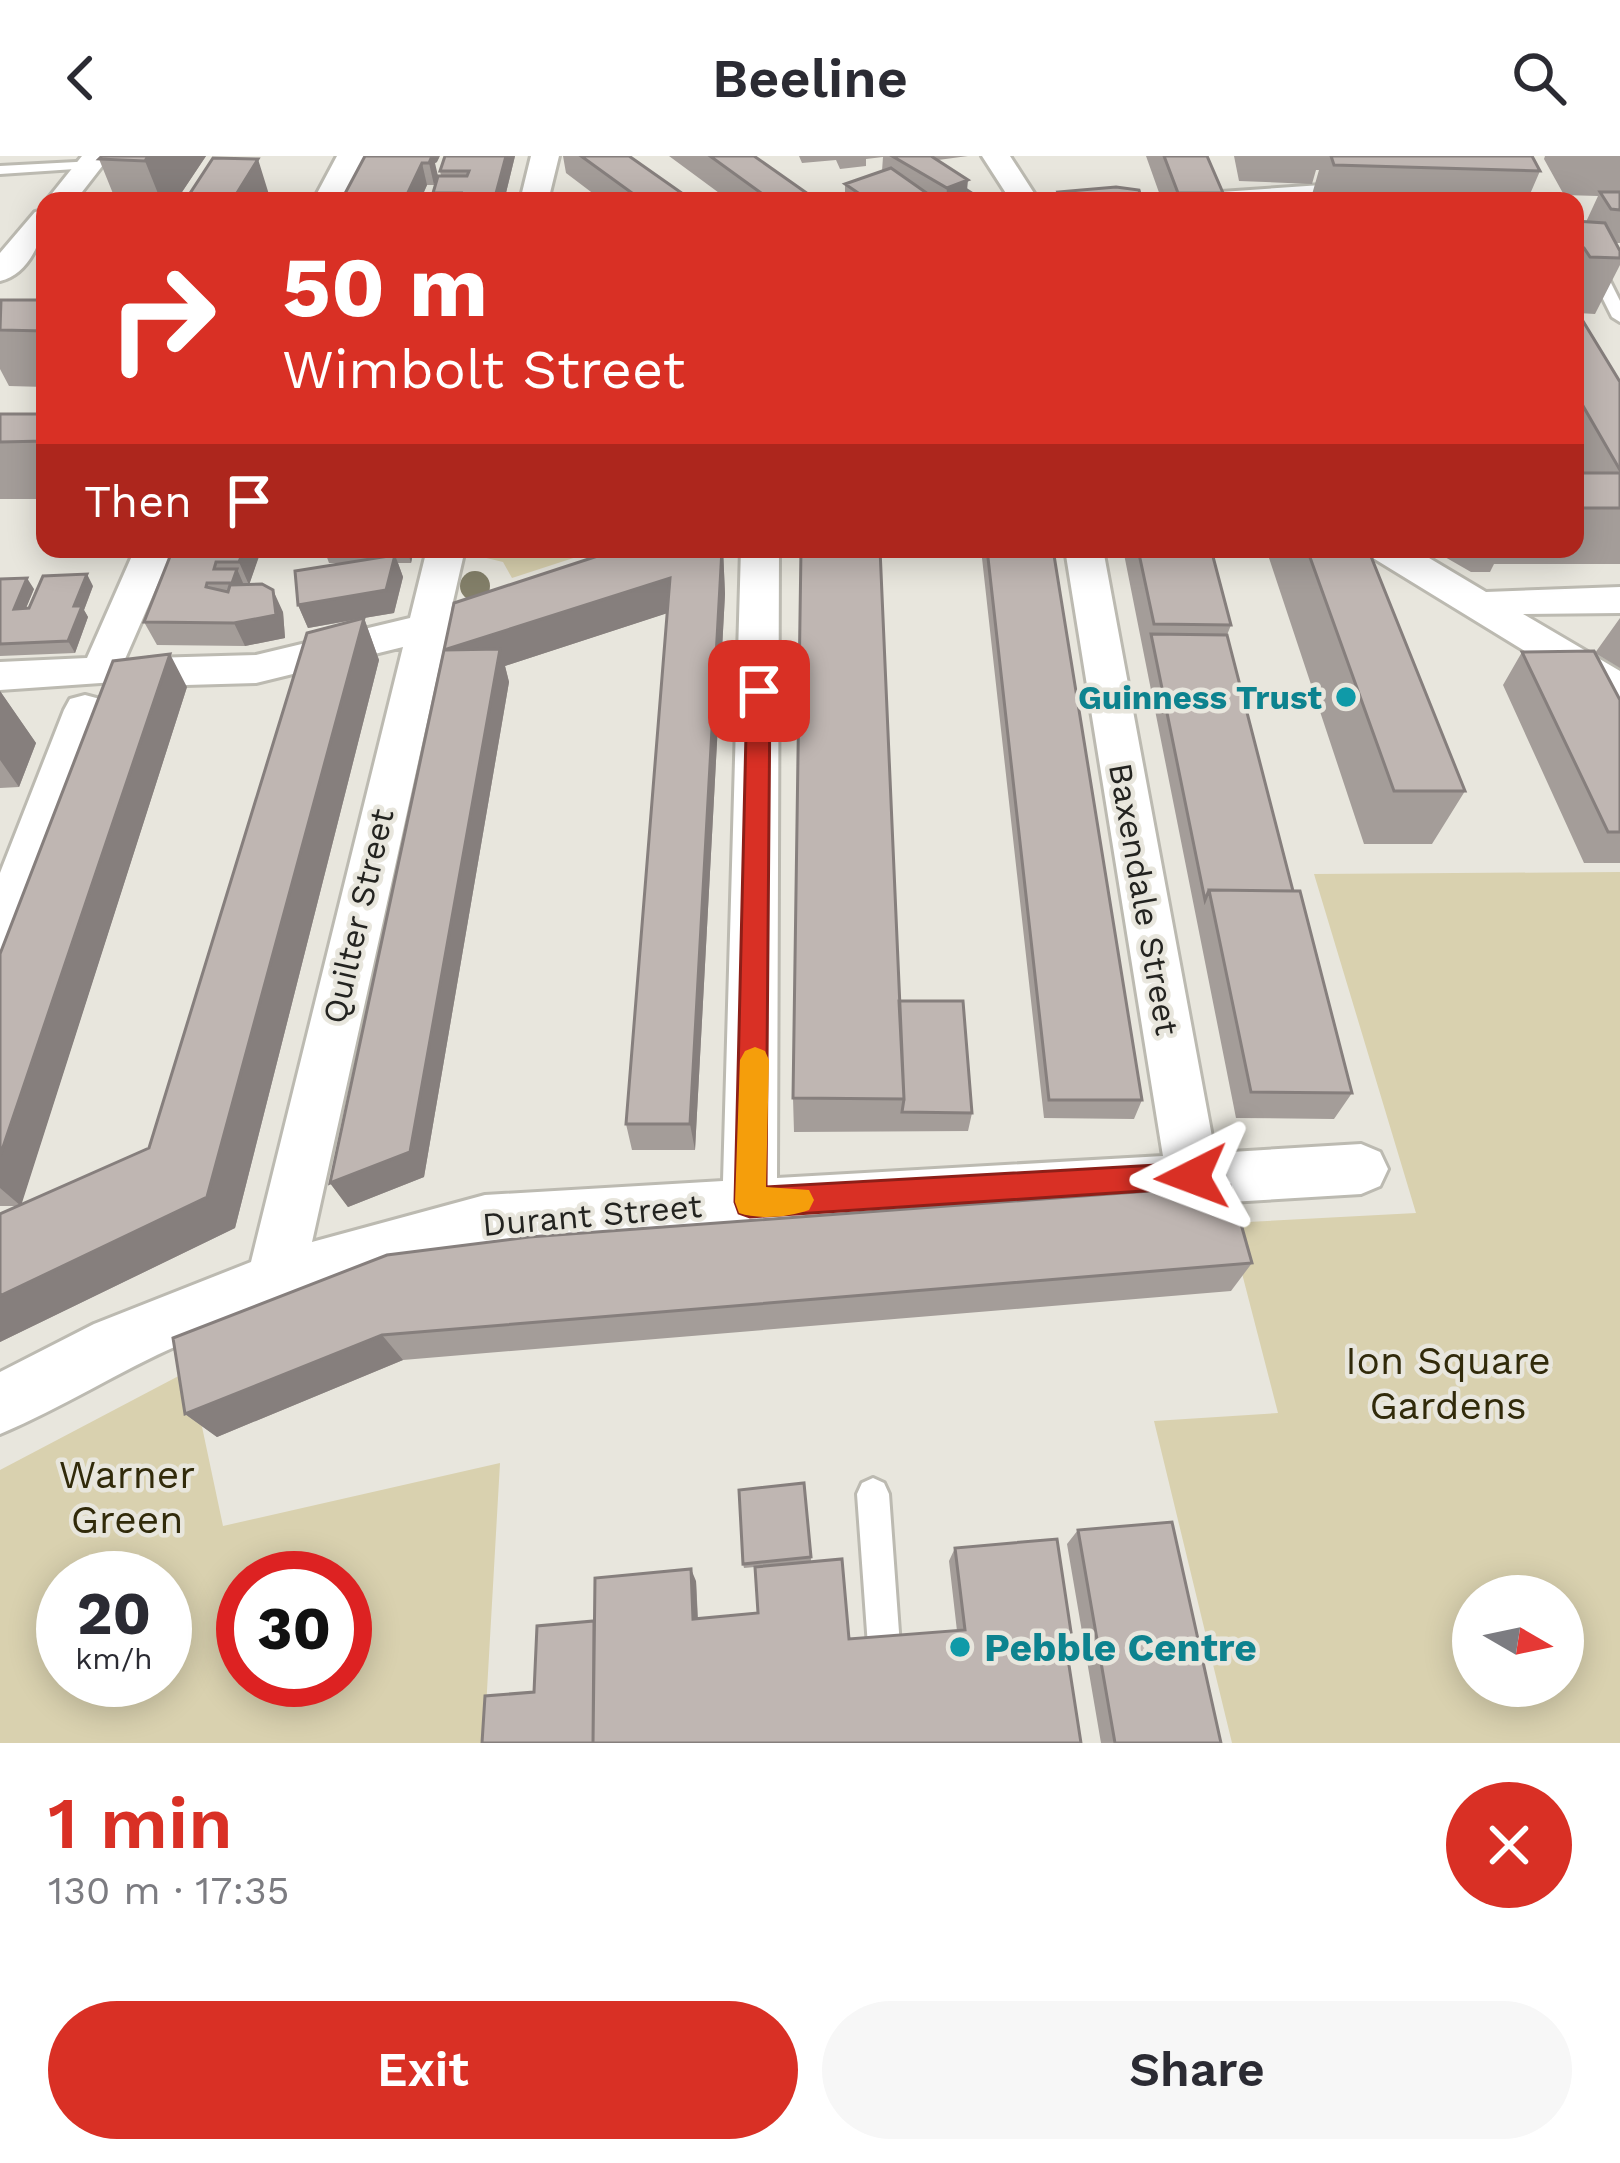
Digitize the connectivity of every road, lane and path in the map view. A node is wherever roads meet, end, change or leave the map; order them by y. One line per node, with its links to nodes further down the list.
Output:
1 (351, 156): 9 (street)
2 (545, 156): 10 (street)
3 (996, 156): 11 (street)
4 (93, 160): 5 (lane); 8 (street)
5 (0, 170)
6 (1336, 188): 7 (lane)
7 (1219, 191)
8 (67, 192)
9 (332, 192)
10 (536, 192)
11 (1019, 192)
12 (36, 229): 14 (street)
13 (1595, 259): 15 (lane)
14 (0, 272)
15 (1620, 316)
16 (150, 558): 28 (street)
17 (444, 558): 24 (street, Quilter Street)
18 (760, 558): 33 (street)
19 (1086, 558): 32 (street, Baxendale Street)
20 (1401, 558): 22 (street)
21 (1620, 600): 22 (street)
22 (1480, 606): 27 (street)
23 (484, 610): 24 (street)
24 (424, 629): 25 (street); 34 (street, Quilter Street)
25 (151, 672)
26 (0, 676): 28 (street)
27 (1620, 690)
28 (93, 691): 29 (street)
29 (20, 821): 30 (street)
30 (0, 934)
31 (1361, 1169): 32 (street, Durant Street)
32 (1192, 1177): 33 (street, Durant Street)
33 (750, 1202): 34 (street, Durant Street)
34 (274, 1285): 35 (street, Durant Street)
35 (0, 1404)
36 (873, 1494): 37 (lane)
37 (884, 1646)

